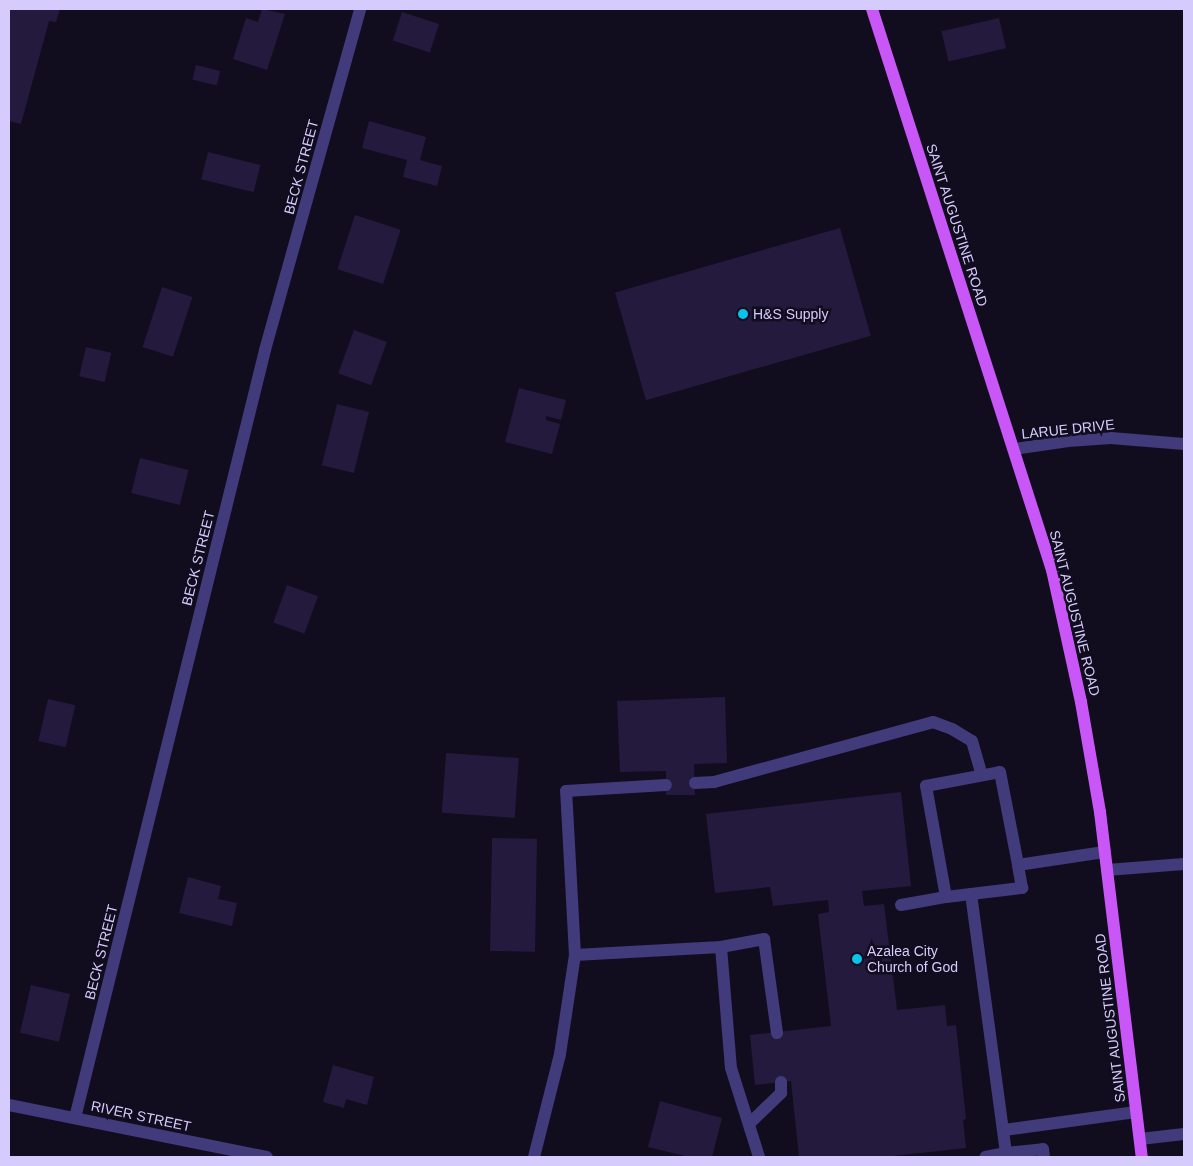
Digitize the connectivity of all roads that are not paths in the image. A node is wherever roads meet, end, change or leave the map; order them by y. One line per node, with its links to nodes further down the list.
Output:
1 (360, 9): 21 (street, BECK STREET)
2 (872, 9): 4 (main road, SAINT AUGUSTINE ROAD)
3 (1184, 444): 4 (street, LARUE DRIVE)
4 (1014, 450): 8 (main road, SAINT AUGUSTINE ROAD)
5 (982, 775): 6 (street); 10 (street); 13 (street)
6 (695, 783)
7 (666, 785): 16 (street)
8 (1104, 852): 10 (street); 11 (main road, SAINT AUGUSTINE ROAD)
9 (1184, 864): 11 (street)
10 (1018, 865): 12 (street)
11 (1107, 870): 20 (main road, SAINT AUGUSTINE ROAD)
12 (971, 894): 13 (street); 23 (street)
13 (946, 897): 14 (street)
14 (901, 905)
15 (721, 947): 16 (street); 17 (street); 22 (street)
16 (575, 955): 28 (street)
17 (777, 1032)
18 (781, 1082): 22 (street)
19 (9, 1105): 21 (street, RIVER STREET)
20 (1136, 1112): 23 (street); 25 (main road, SAINT AUGUSTINE ROAD)
21 (75, 1118): 27 (street, RIVER STREET)
22 (749, 1124): 29 (street)
23 (1004, 1130): 26 (street)
24 (1184, 1134): 25 (street)
25 (1140, 1139): 32 (main road, SAINT AUGUSTINE ROAD)
26 (1006, 1153): 30 (street); 31 (street)
27 (267, 1157)
28 (534, 1157)
29 (759, 1157)
30 (985, 1157)
31 (1044, 1157)
32 (1142, 1157)

